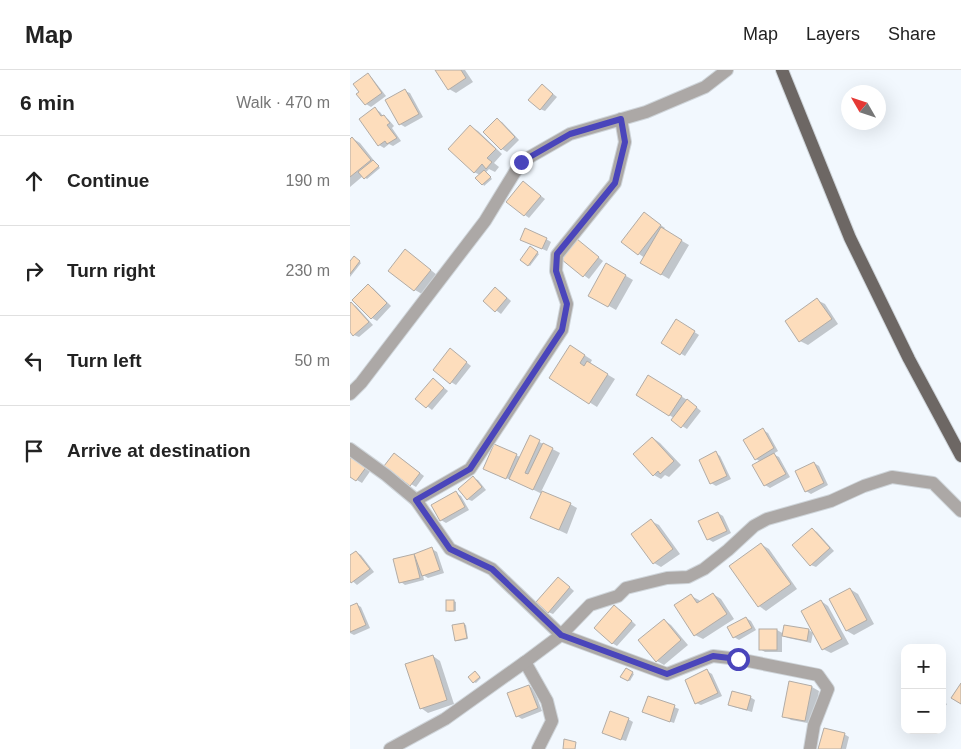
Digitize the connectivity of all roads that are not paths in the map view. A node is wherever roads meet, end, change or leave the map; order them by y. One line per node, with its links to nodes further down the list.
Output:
1 (727, 70): 3 (street)
2 (782, 70): 6 (main road)
3 (621, 119): 4 (street); 7 (street)
4 (350, 394)
5 (350, 448): 7 (street)
6 (961, 456)
7 (416, 500): 9 (street)
8 (961, 510): 9 (street)
9 (561, 635): 10 (street); 13 (street)
10 (525, 662): 11 (street); 12 (street)
11 (390, 749)
12 (538, 749)
13 (810, 749)

